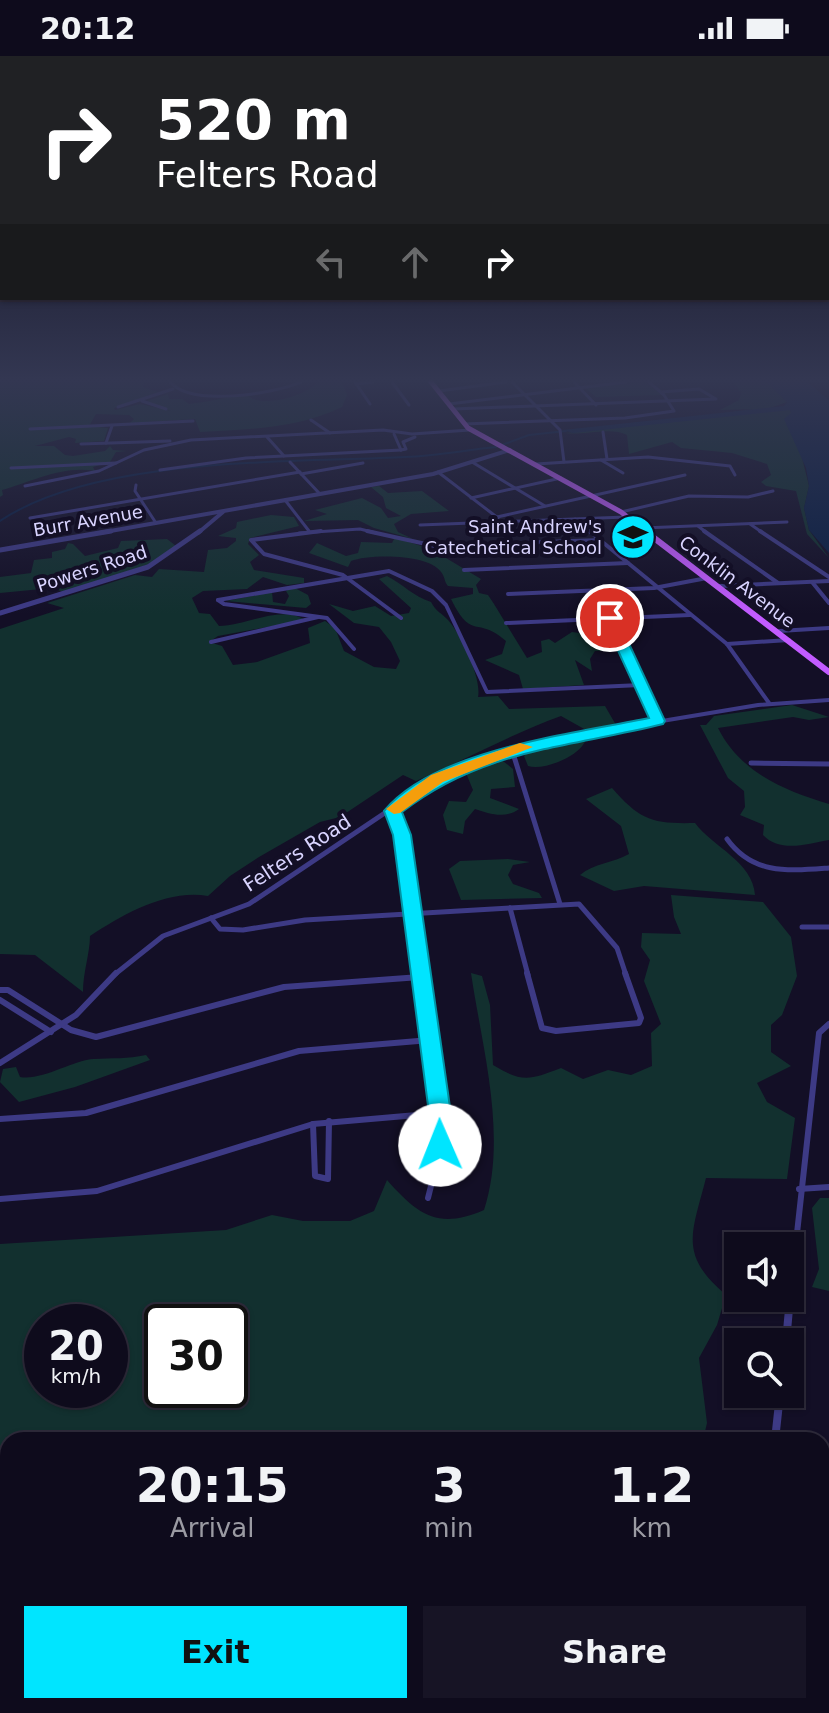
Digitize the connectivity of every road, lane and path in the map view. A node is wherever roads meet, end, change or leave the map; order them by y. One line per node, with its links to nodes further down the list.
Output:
1 (125, 459): 11 (street)
2 (255, 459): 15 (street)
3 (478, 459): 9 (street, Burr Avenue)
4 (527, 459): 13 (main road, Conklin Avenue)
5 (605, 459): 7 (street)
6 (674, 459): 20 (street)
7 (600, 460): 10 (street); 18 (street)
8 (290, 462): 17 (street)
9 (472, 462): 16 (street, Burr Avenue); 24 (street)
10 (564, 462): 13 (street)
11 (117, 463): 14 (street); 23 (street)
12 (363, 463): 17 (street)
13 (536, 464): 21 (main road, Conklin Avenue)
14 (11, 468)
15 (160, 470)
16 (438, 472): 26 (street, Burr Avenue); 28 (street)
17 (300, 473): 26 (street); 29 (street)
18 (623, 473)
19 (685, 475): 27 (street)
20 (735, 475)
21 (562, 478): 24 (street); 27 (main road, Conklin Avenue)
22 (136, 485): 29 (street)
23 (25, 486)
24 (518, 487): 28 (street); 31 (street)
25 (773, 491): 33 (street)
26 (319, 493): 30 (street, Burr Avenue)
27 (593, 495): 31 (street); 33 (main road, Conklin Avenue)
28 (471, 498): 34 (street)
29 (141, 500): 36 (street); 40 (street)
30 (285, 500): 32 (street, Burr Avenue); 45 (street)
31 (545, 506): 34 (street)
32 (225, 511): 40 (street, Burr Avenue); 59 (street, Powers Road)
33 (621, 512): 35 (main road, Conklin Avenue)
34 (497, 517): 38 (street)
35 (627, 517): 37 (street); 44 (main road, Conklin Avenue)
36 (30, 518)
37 (575, 519): 38 (street); 46 (street)
38 (501, 522): 42 (street)
39 (787, 522): 41 (street)
40 (156, 523): 47 (street, Burr Avenue)
41 (749, 523): 43 (street); 52 (street)
42 (420, 525)
43 (697, 526): 44 (street); 54 (street)
44 (643, 528): 51 (main road, Conklin Avenue)
45 (309, 531): 46 (street); 50 (street)
46 (601, 540): 48 (street)
47 (0, 550)
48 (629, 563): 49 (street); 56 (street)
49 (464, 570)
50 (345, 577): 61 (street); 62 (street); 72 (street)
51 (708, 577): 55 (main road, Conklin Avenue); 56 (street)
52 (829, 579): 53 (street)
53 (812, 582): 54 (street); 58 (street)
54 (778, 583): 55 (street)
55 (720, 586): 66 (main road, Conklin Avenue)
56 (658, 588): 57 (street); 60 (street)
57 (508, 594)
58 (829, 603)
59 (0, 613)
60 (691, 615): 63 (street); 69 (street)
61 (319, 617): 68 (street); 70 (street)
62 (401, 618)
63 (610, 618): 64 (street); 72 (street)
64 (506, 623)
65 (829, 628): 66 (street)
66 (779, 631): 67 (main road, Conklin Avenue)
67 (790, 640): 69 (street); 71 (main road, Conklin Avenue)
68 (211, 642)
69 (727, 644): 74 (street)
70 (354, 649)
71 (829, 672)
72 (641, 685): 75 (street)
73 (829, 700): 74 (street, Felters Road)
74 (769, 703): 75 (street, Felters Road)
75 (657, 721): 76 (street, Felters Road)
76 (512, 750): 79 (street, Felters Road); 82 (street)
77 (751, 763): 78 (street)
78 (829, 764)
79 (393, 811): 84 (street); 85 (street, Felters Road)
80 (727, 839): 81 (street)
81 (829, 868)
82 (560, 904): 83 (street); 83 (street)
83 (510, 907): 84 (street)
84 (413, 913): 85 (street); 88 (street)
85 (211, 918): 91 (street, Felters Road)
86 (802, 927): 87 (street)
87 (829, 927)
88 (420, 977): 91 (street); 94 (street)
89 (0, 990): 91 (street)
90 (0, 1000): 93 (street)
91 (63, 1025): 93 (street, Felters Road)
92 (826, 1025): 101 (street)
93 (51, 1032): 95 (street, Felters Road)
94 (430, 1040): 96 (street); 97 (street)
95 (0, 1063)
96 (440, 1113): 98 (street); 102 (street)
97 (0, 1119)
98 (329, 1121): 99 (street); 99 (street)
99 (313, 1124): 103 (street)
100 (829, 1187): 101 (street)
101 (799, 1189): 104 (street)
102 (428, 1198)
103 (0, 1199)
104 (795, 1232)
105 (778, 1408): 106 (street)
106 (776, 1432)

